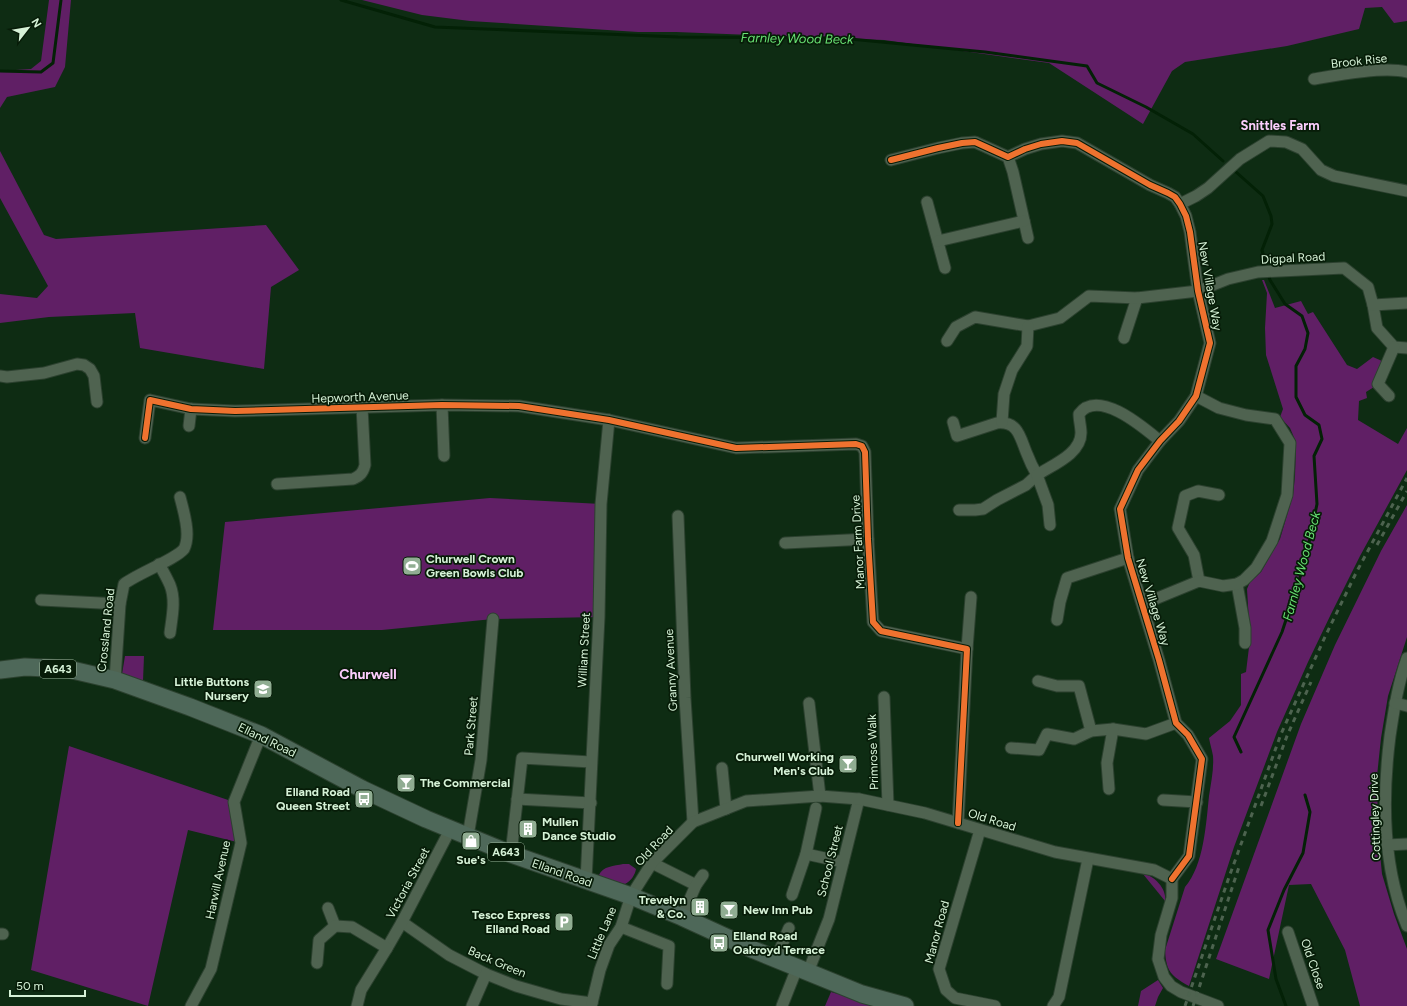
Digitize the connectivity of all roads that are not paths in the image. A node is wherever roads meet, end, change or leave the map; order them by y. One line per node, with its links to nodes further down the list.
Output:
1 (1407, 72): 2 (street, Brook Rise)
2 (1314, 79)
3 (1008, 157): 4 (street); 7 (street, New Village Way); 8 (street)
4 (891, 160)
5 (1407, 191): 7 (street)
6 (927, 202): 10 (street)
7 (1180, 204): 12 (street, New Village Way)
8 (1024, 221): 9 (street); 10 (street)
9 (1028, 238)
10 (938, 241): 11 (street)
11 (945, 268)
12 (1198, 291): 13 (street, Digpal Road); 15 (street, Digpal Road); 22 (street, New Village Way)
13 (1137, 298): 16 (street, Digpal Road); 17 (street)
14 (1407, 302): 15 (street)
15 (1373, 305): 19 (street, Digpal Road)
16 (1028, 326): 18 (street); 30 (street)
17 (1124, 338)
18 (946, 341)
19 (1394, 347): 20 (street); 23 (street)
20 (1407, 348)
21 (0, 376): 24 (street)
22 (1196, 396): 33 (street, New Village Way); 47 (street)
23 (1389, 396)
24 (97, 402)
25 (442, 405): 26 (street, Hepworth Avenue); 28 (street, Hepworth Avenue); 34 (street)
26 (362, 407): 27 (street, Hepworth Avenue); 36 (street)
27 (191, 409): 31 (street); 32 (street, Hepworth Avenue)
28 (609, 420): 42 (street, Manor Farm Drive); 70 (street, William Street)
29 (953, 422): 30 (street)
30 (1002, 422): 35 (street)
31 (189, 426)
32 (145, 438)
33 (1160, 441): 35 (street); 44 (street, New Village Way)
34 (444, 456)
35 (1037, 475): 39 (street); 41 (street)
36 (277, 484)
37 (1219, 495): 46 (street)
38 (180, 497): 45 (street)
39 (959, 510)
40 (678, 516): 82 (street, Granny Avenue)
41 (1050, 525)
42 (868, 539): 43 (street); 56 (street, Manor Farm Drive)
43 (785, 543)
44 (1128, 558): 51 (street, New Village Way); 53 (street)
45 (159, 564): 50 (street, Crossland Road); 54 (street)
46 (1199, 581): 47 (street); 51 (street)
47 (1237, 584): 55 (street)
48 (971, 597): 56 (street)
49 (41, 600): 50 (street)
50 (120, 604): 59 (street, Crossland Road)
51 (1143, 604): 65 (street, New Village Way)
52 (493, 619): 86 (street, Park Street)
53 (1057, 620)
54 (170, 633)
55 (1244, 643)
56 (966, 649): 83 (street)
57 (1407, 658): 63 (street, Cottingley Drive)
58 (0, 670): 59 (main road, A643)
59 (114, 680): 68 (main road, Elland Road / A643)
60 (1038, 681): 67 (street)
61 (884, 697): 79 (street, Primrose Walk)
62 (809, 703): 73 (street)
63 (1395, 703): 64 (street); 88 (street, Cottingley Drive)
64 (1407, 706)
65 (1176, 723): 66 (street); 77 (street, New Village Way)
66 (1113, 729): 67 (street); 72 (street)
67 (1091, 731): 69 (street)
68 (261, 735): 84 (main road, Elland Road / A643); 115 (street, Harwill Avenue)
69 (1011, 748)
70 (591, 762): 74 (street); 78 (street, William Street)
71 (722, 768): 81 (street)
72 (1109, 789)
73 (820, 796): 75 (street, Old Road); 81 (street, Old Road)
74 (517, 799): 78 (street); 89 (street)
75 (859, 799): 79 (street, Old Road); 92 (street, School Street)
76 (1163, 800): 77 (street)
77 (1197, 802): 95 (street, New Village Way)
78 (590, 803): 96 (street, William Street)
79 (888, 805): 83 (street, Old Road)
80 (816, 808): 90 (street)
81 (726, 809): 82 (street, Old Road)
82 (694, 822): 93 (street, Old Road)
83 (958, 823): 85 (street, Old Road)
84 (451, 828): 86 (main road, Elland Road / A643); 102 (street, Victoria Street)
85 (980, 830): 91 (street, Old Road); 120 (street, Manor Road)
86 (468, 836): 89 (main road, Elland Road / A643)
87 (1407, 844): 88 (street)
88 (1387, 845): 104 (street, Cottingley Drive)
89 (511, 854): 96 (main road, Elland Road / A643)
90 (806, 854): 92 (street); 98 (street)
91 (1088, 859): 95 (street, Old Road); 121 (street)
92 (843, 862): 111 (street, School Street)
93 (652, 863): 97 (street); 99 (street, Old Road)
94 (703, 875): 97 (street)
95 (1172, 879): 122 (street)
96 (586, 881): 99 (main road, Elland Road / A643)
97 (696, 885): 101 (street)
98 (792, 895)
99 (631, 896): 101 (main road, Elland Road / A643); 105 (street, Little Lane)
100 (328, 908): 103 (street)
101 (682, 917): 109 (main road, Elland Road / A643)
102 (402, 922): 108 (street, Victoria Street); 112 (street, Back Green)
103 (335, 926): 108 (street); 110 (street)
104 (1407, 926)
105 (620, 927): 113 (street); 114 (street, Little Lane)
106 (789, 928): 109 (street)
107 (1288, 932): 123 (street, Old Close)
108 (387, 948): 116 (street, Victoria Street)
109 (776, 959): 111 (main road, Elland Road / A643)
110 (318, 963)
111 (802, 970): 118 (street, School Street); 119 (main road, Elland Road / A643)
112 (486, 974): 114 (street, Back Green); 117 (street)
113 (667, 984)
114 (593, 1004)
115 (191, 1006)
116 (357, 1006)
117 (472, 1006)
118 (782, 1006)
119 (905, 1006)
120 (995, 1006)
121 (1053, 1006)
122 (1218, 1006)
123 (1313, 1006)

